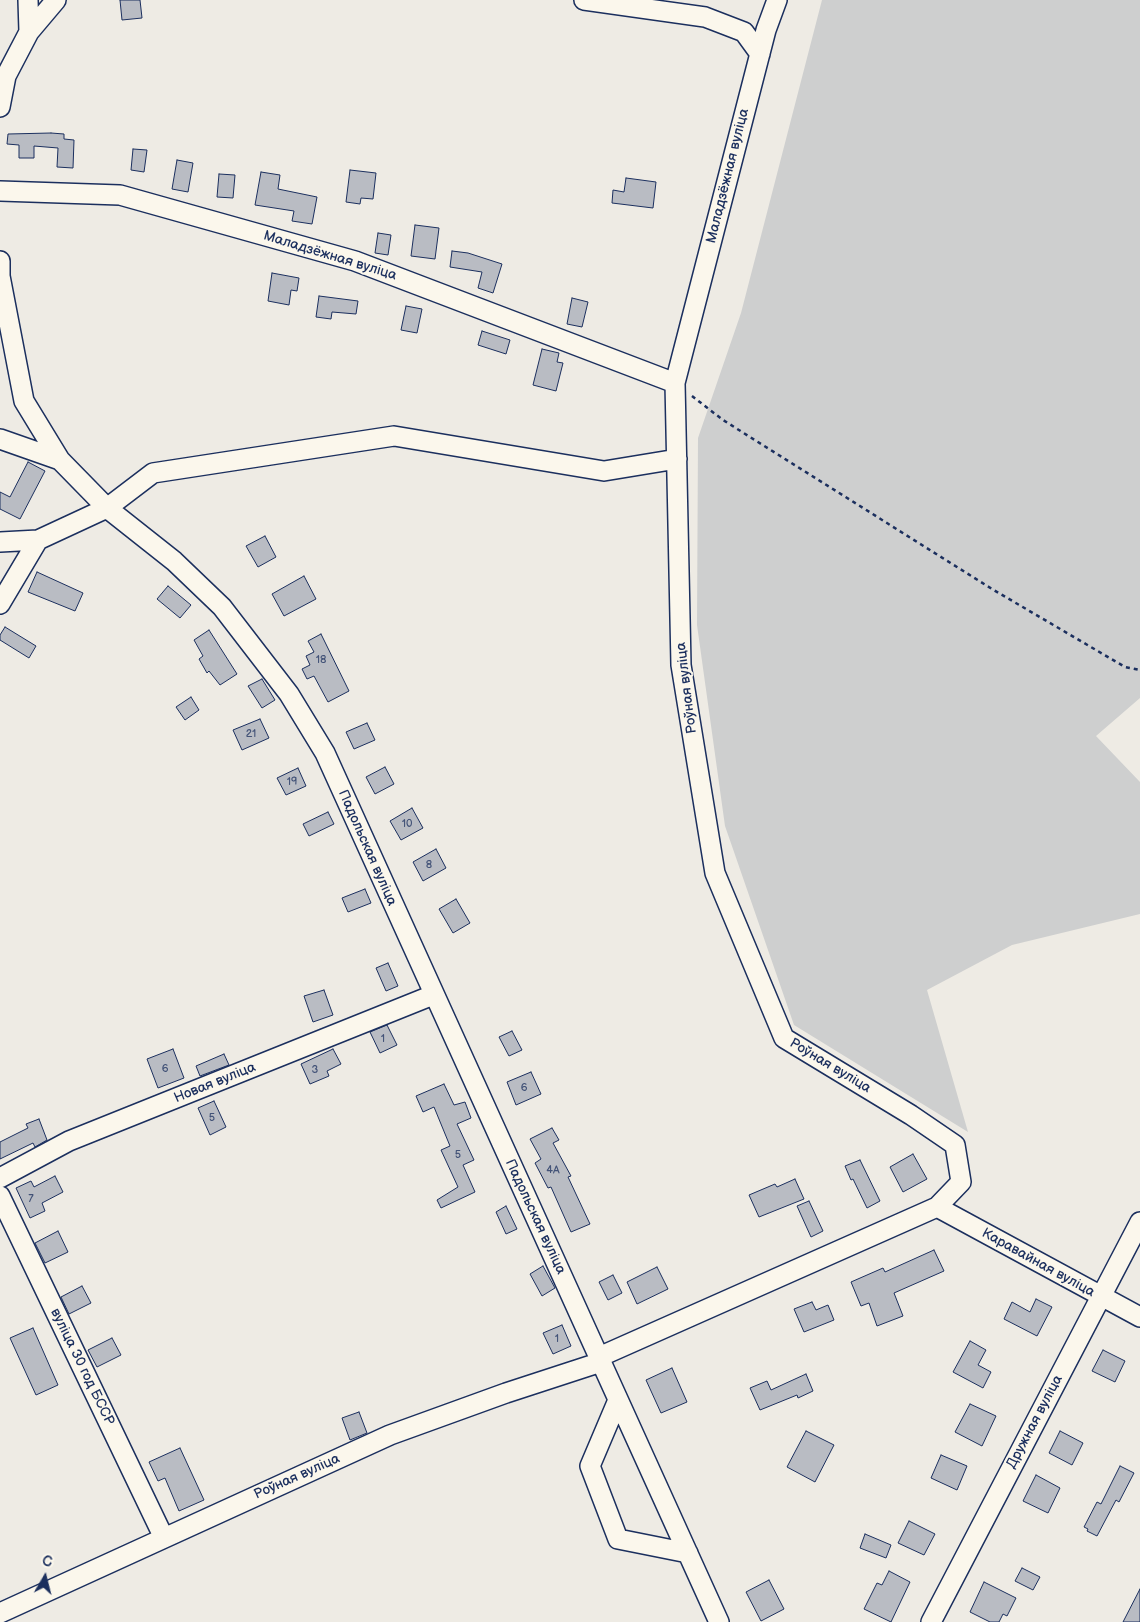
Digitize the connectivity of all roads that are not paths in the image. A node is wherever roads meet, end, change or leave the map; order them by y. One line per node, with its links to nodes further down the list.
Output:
1 (28, 0): 7 (street)
2 (56, 0): 7 (street)
3 (584, 0): 8 (street)
4 (765, 0): 6 (street)
5 (777, 0): 6 (street, Маладзёжная вуліца)
6 (766, 30): 8 (street, Маладзёжная вуліца)
7 (28, 32): 9 (street)
8 (760, 54): 12 (street, Маладзёжная вуліца)
9 (0, 107)
10 (0, 191): 12 (street, Маладзёжная вуліца)
11 (0, 261): 15 (street)
12 (675, 383): 14 (street, Маладзёжная вуліца)
13 (0, 439): 15 (street, Падольская вуліца)
14 (677, 459): 16 (street); 23 (street, Роўная вуліца)
15 (60, 460): 16 (street, Падольская вуліца)
16 (107, 508): 17 (street); 20 (street, Падольская вуліца)
17 (38, 540): 18 (street); 19 (street)
18 (0, 542)
19 (0, 604)
20 (433, 995): 21 (street, Новая вуліца); 27 (street, Падольская вуліца)
21 (0, 1178)
22 (0, 1196): 29 (street, вуліца 30 год БССР)
23 (937, 1207): 25 (street, Каравайная вуліца); 27 (street, Роўная вуліца)
24 (1140, 1222): 25 (street, Дружная вуліца)
25 (1100, 1297): 26 (street, Каравайная вуліца); 33 (street, Дружная вуліца)
26 (1140, 1317)
27 (600, 1359): 28 (street, Падольская вуліца); 29 (street, Роўная вуліца)
28 (618, 1400): 30 (street, Падольская вуліца); 30 (street)
29 (164, 1538): 31 (street, Роўная вуліца)
30 (688, 1553): 32 (street, Падольская вуліца)
31 (0, 1613)
32 (719, 1622)
33 (931, 1622)

